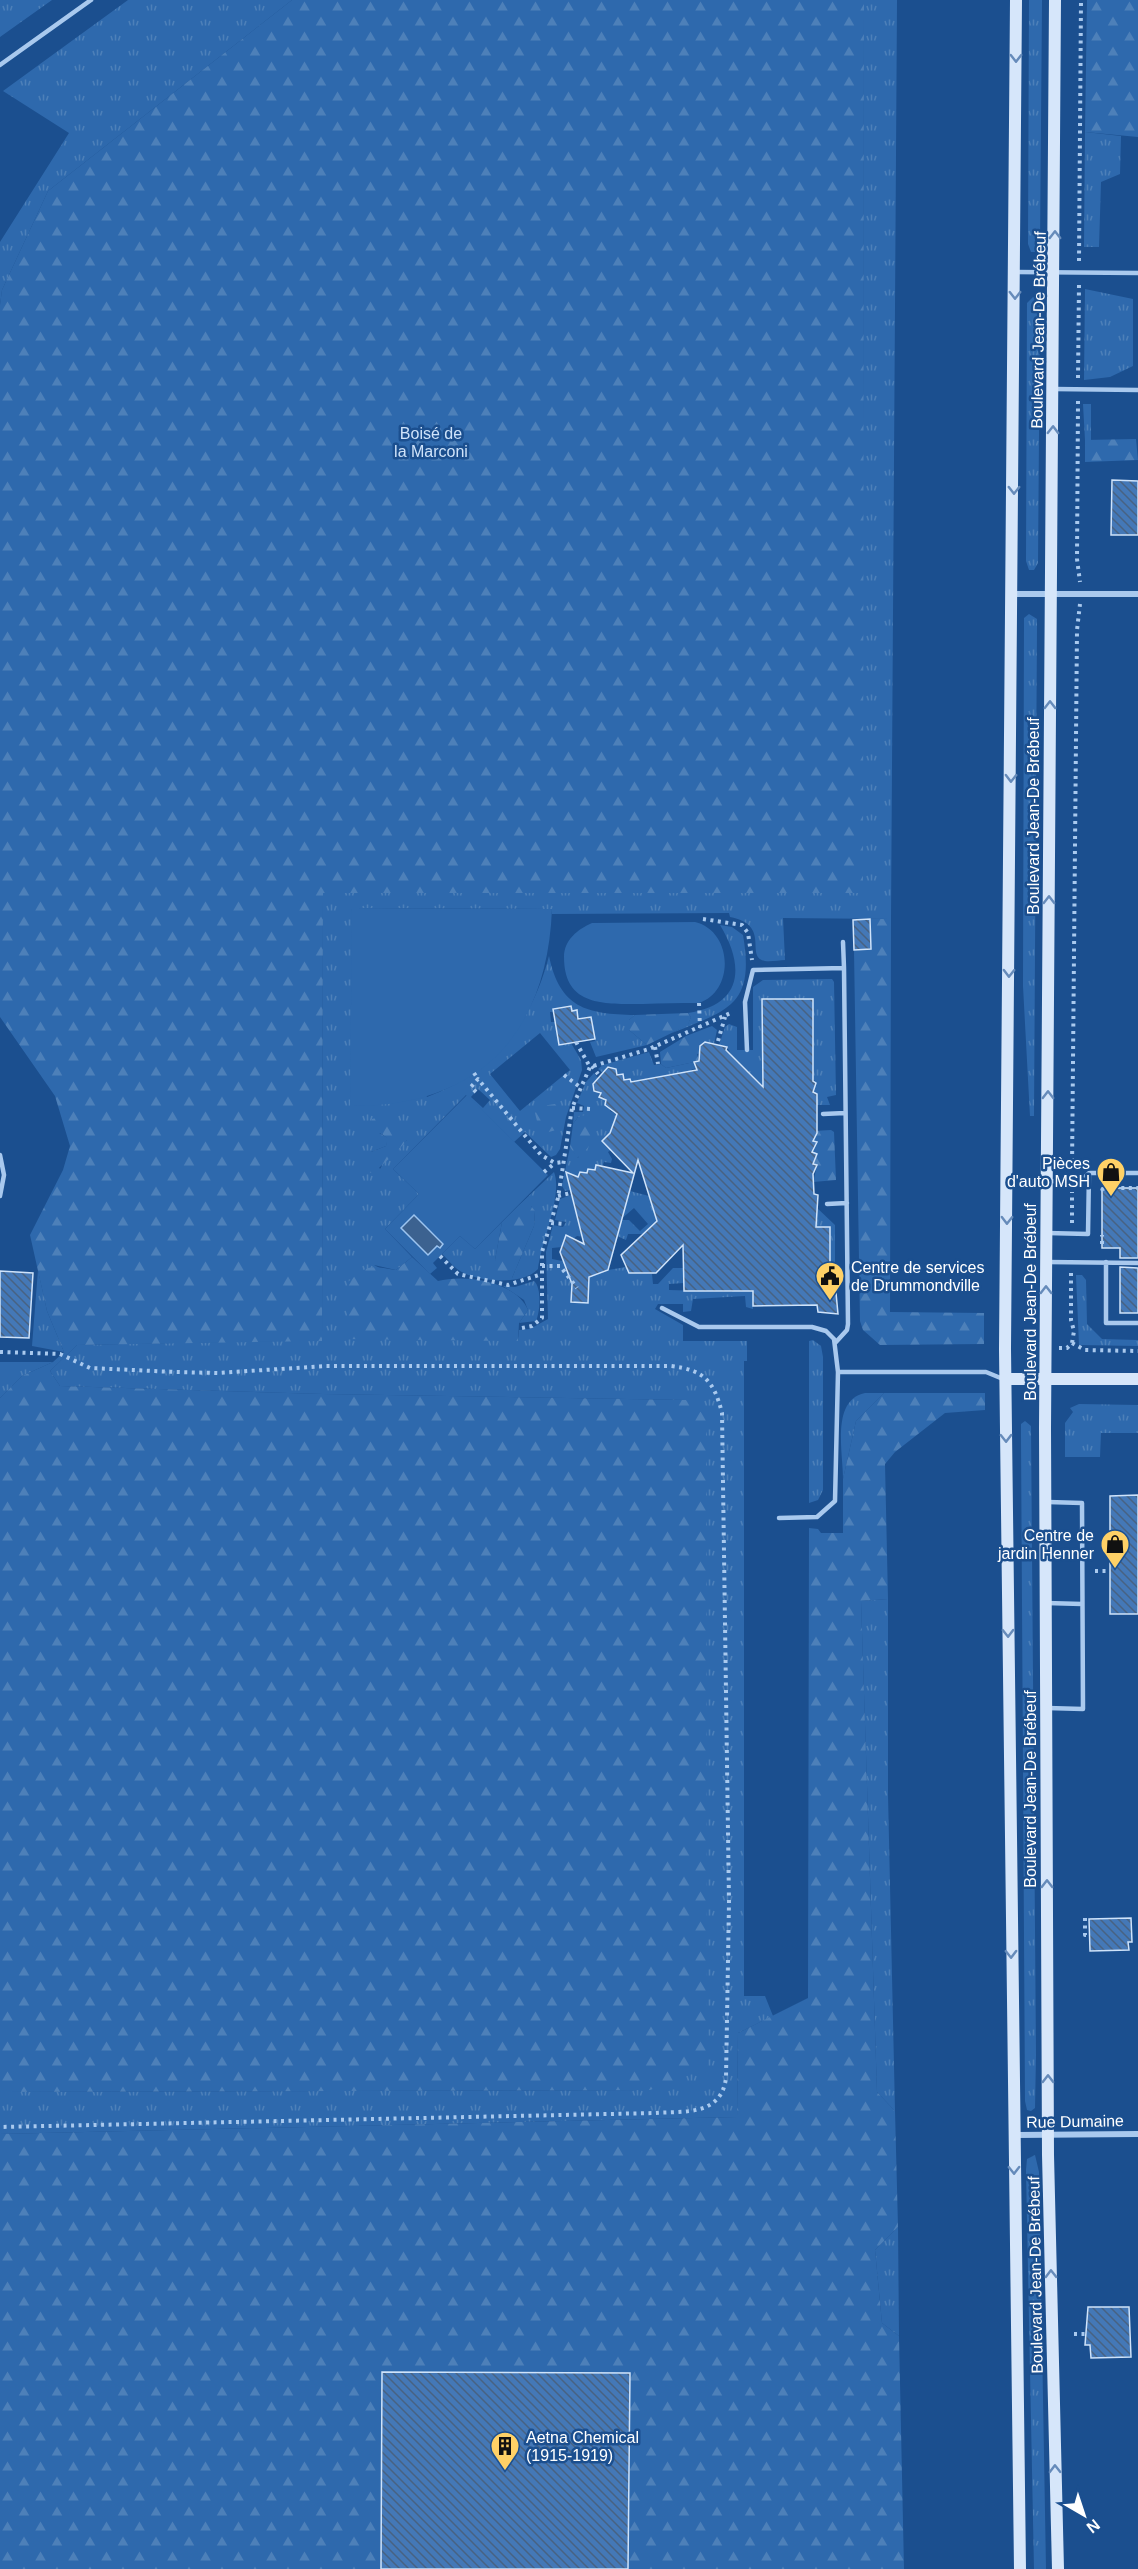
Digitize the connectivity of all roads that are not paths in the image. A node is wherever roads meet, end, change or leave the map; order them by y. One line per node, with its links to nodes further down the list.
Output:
1 (91, 0): 4 (lane)
2 (1016, 0): 5 (main road, Boulevard Jean-De Brébeuf, one-way to 5)
3 (1055, 0): 6 (main road, Boulevard Jean-De Brébeuf, one-way to 3)
4 (0, 65)
5 (1015, 272): 6 (lane); 10 (main road, Boulevard Jean-De Brébeuf, one-way to 10)
6 (1055, 272): 7 (lane); 8 (main road, Boulevard Jean-De Brébeuf)
7 (1138, 273)
8 (1053, 389): 9 (lane); 11 (main road, Boulevard Jean-De Brébeuf, one-way to 8)
9 (1138, 390)
10 (1013, 594): 11 (street); 33 (main road, Boulevard Jean-De Brébeuf, one-way to 33)
11 (1051, 594): 12 (street); 21 (main road, Boulevard Jean-De Brébeuf, one-way to 11)
12 (1138, 594)
13 (843, 942): 14 (lane)
14 (844, 968): 15 (lane); 16 (lane)
15 (747, 1050)
16 (845, 1113): 17 (lane); 23 (lane)
17 (823, 1114)
18 (0, 1155): 22 (lane)
19 (1089, 1173): 20 (lane); 21 (lane); 25 (lane)
20 (1138, 1173)
21 (1047, 1181): 25 (main road, Boulevard Jean-De Brébeuf)
22 (0, 1196)
23 (846, 1203): 24 (lane); 31 (lane)
24 (827, 1204)
25 (1047, 1233): 26 (main road, Boulevard Jean-De Brébeuf)
26 (1047, 1262): 27 (lane); 34 (main road, Boulevard Jean-De Brébeuf, one-way to 26)
27 (1106, 1262): 28 (lane); 30 (lane)
28 (1138, 1263)
29 (662, 1308): 31 (lane)
30 (1138, 1323)
31 (836, 1342): 32 (lane)
32 (837, 1372): 33 (lane); 37 (lane)
33 (1005, 1379): 34 (main road); 42 (main road, Boulevard Jean-De Brébeuf, one-way to 42)
34 (1046, 1379): 35 (main road); 36 (main road, Boulevard Jean-De Brébeuf)
35 (1138, 1379)
36 (1045, 1502): 38 (main road, Boulevard Jean-De Brébeuf); 39 (lane)
37 (779, 1518)
38 (1046, 1603): 39 (lane); 40 (main road, Boulevard Jean-De Brébeuf)
39 (1082, 1604): 40 (lane)
40 (1046, 1708): 43 (main road, Boulevard Jean-De Brébeuf, one-way to 40)
41 (1138, 2134): 43 (street, Rue Dumaine)
42 (1013, 2135): 43 (street, Rue Dumaine); 44 (main road, Boulevard Jean-De Brébeuf, one-way to 44)
43 (1048, 2135): 45 (main road, Boulevard Jean-De Brébeuf, one-way to 43)
44 (1020, 2569)
45 (1058, 2569)

